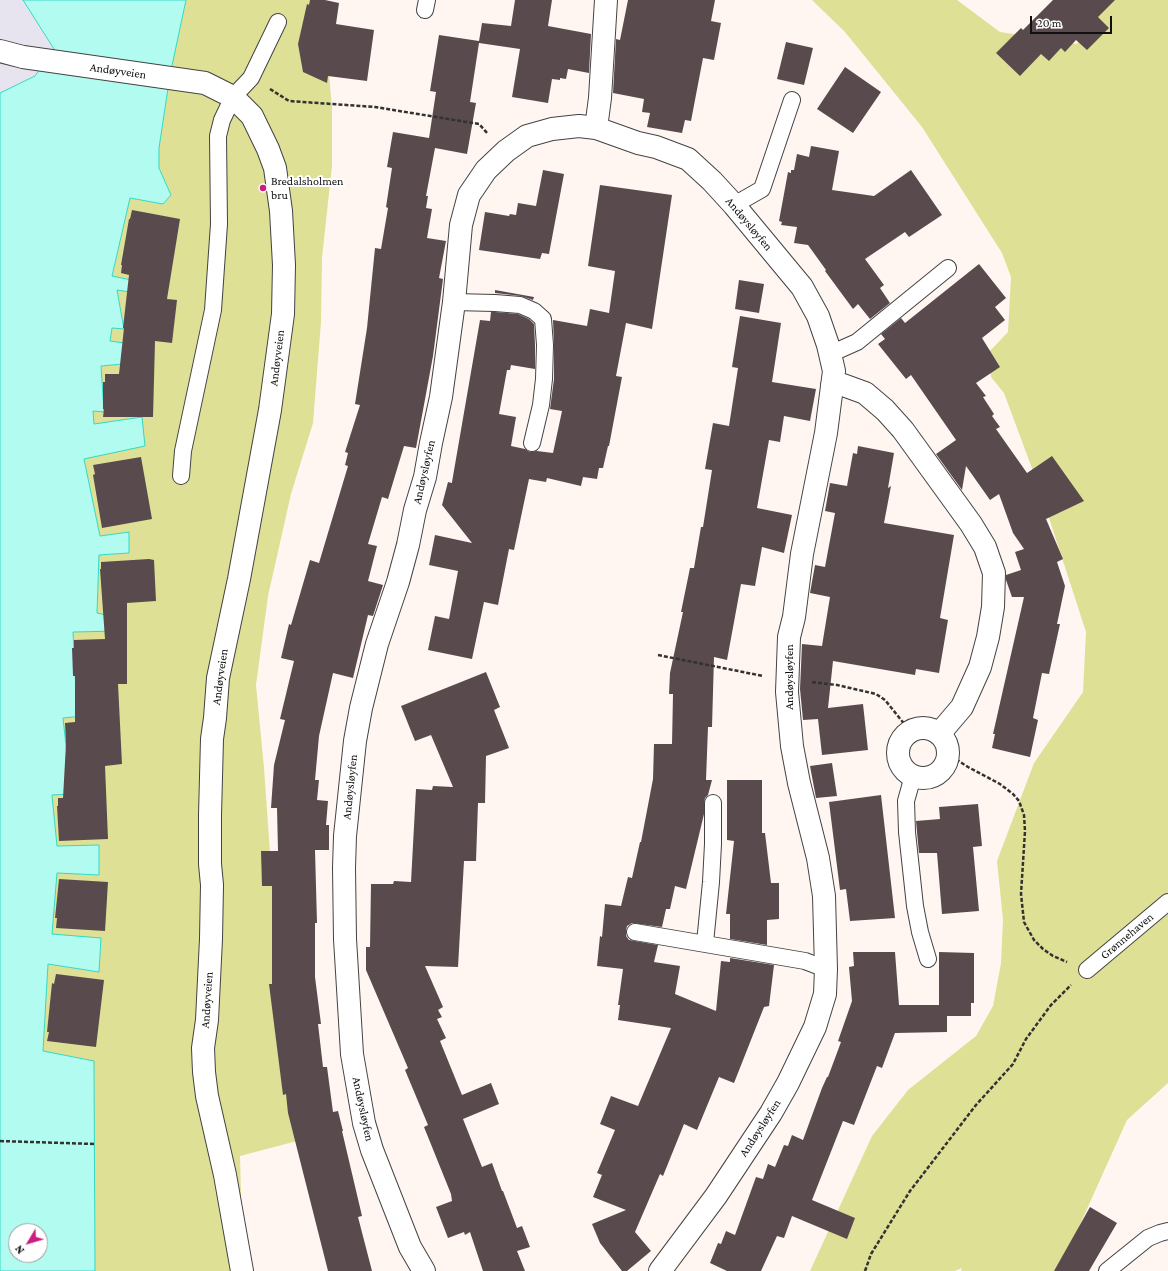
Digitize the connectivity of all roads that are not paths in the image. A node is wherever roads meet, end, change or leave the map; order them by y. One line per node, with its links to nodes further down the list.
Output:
1 (606, 0): 6 (street)
2 (278, 22): 4 (lane)
3 (0, 51): 4 (street, Andøyveien)
4 (233, 97): 13 (lane); 25 (street, Andøyveien)
5 (792, 100): 7 (lane)
6 (596, 128): 7 (street, Andøysløyfen); 9 (street, Andøysløyfen)
7 (734, 205): 10 (street, Andøysløyfen)
8 (948, 268): 10 (lane)
9 (454, 302): 12 (lane); 26 (street, Andøysløyfen)
10 (830, 354): 11 (street, Andøysløyfen)
11 (832, 385): 14 (street); 21 (street, Andøysløyfen)
12 (532, 443)
13 (182, 476)
14 (943, 744): 15 (street); 15 (street)
15 (912, 776): 20 (lane)
16 (713, 802): 19 (lane)
17 (1168, 902): 22 (lane, Grønnehaven)
18 (635, 932): 19 (lane)
19 (705, 943): 21 (lane)
20 (928, 959)
21 (826, 969): 27 (street, Andøysløyfen)
22 (1087, 970)
23 (1168, 1231): 24 (lane)
24 (1107, 1270)
25 (242, 1271)
26 (424, 1271)
27 (660, 1271)

